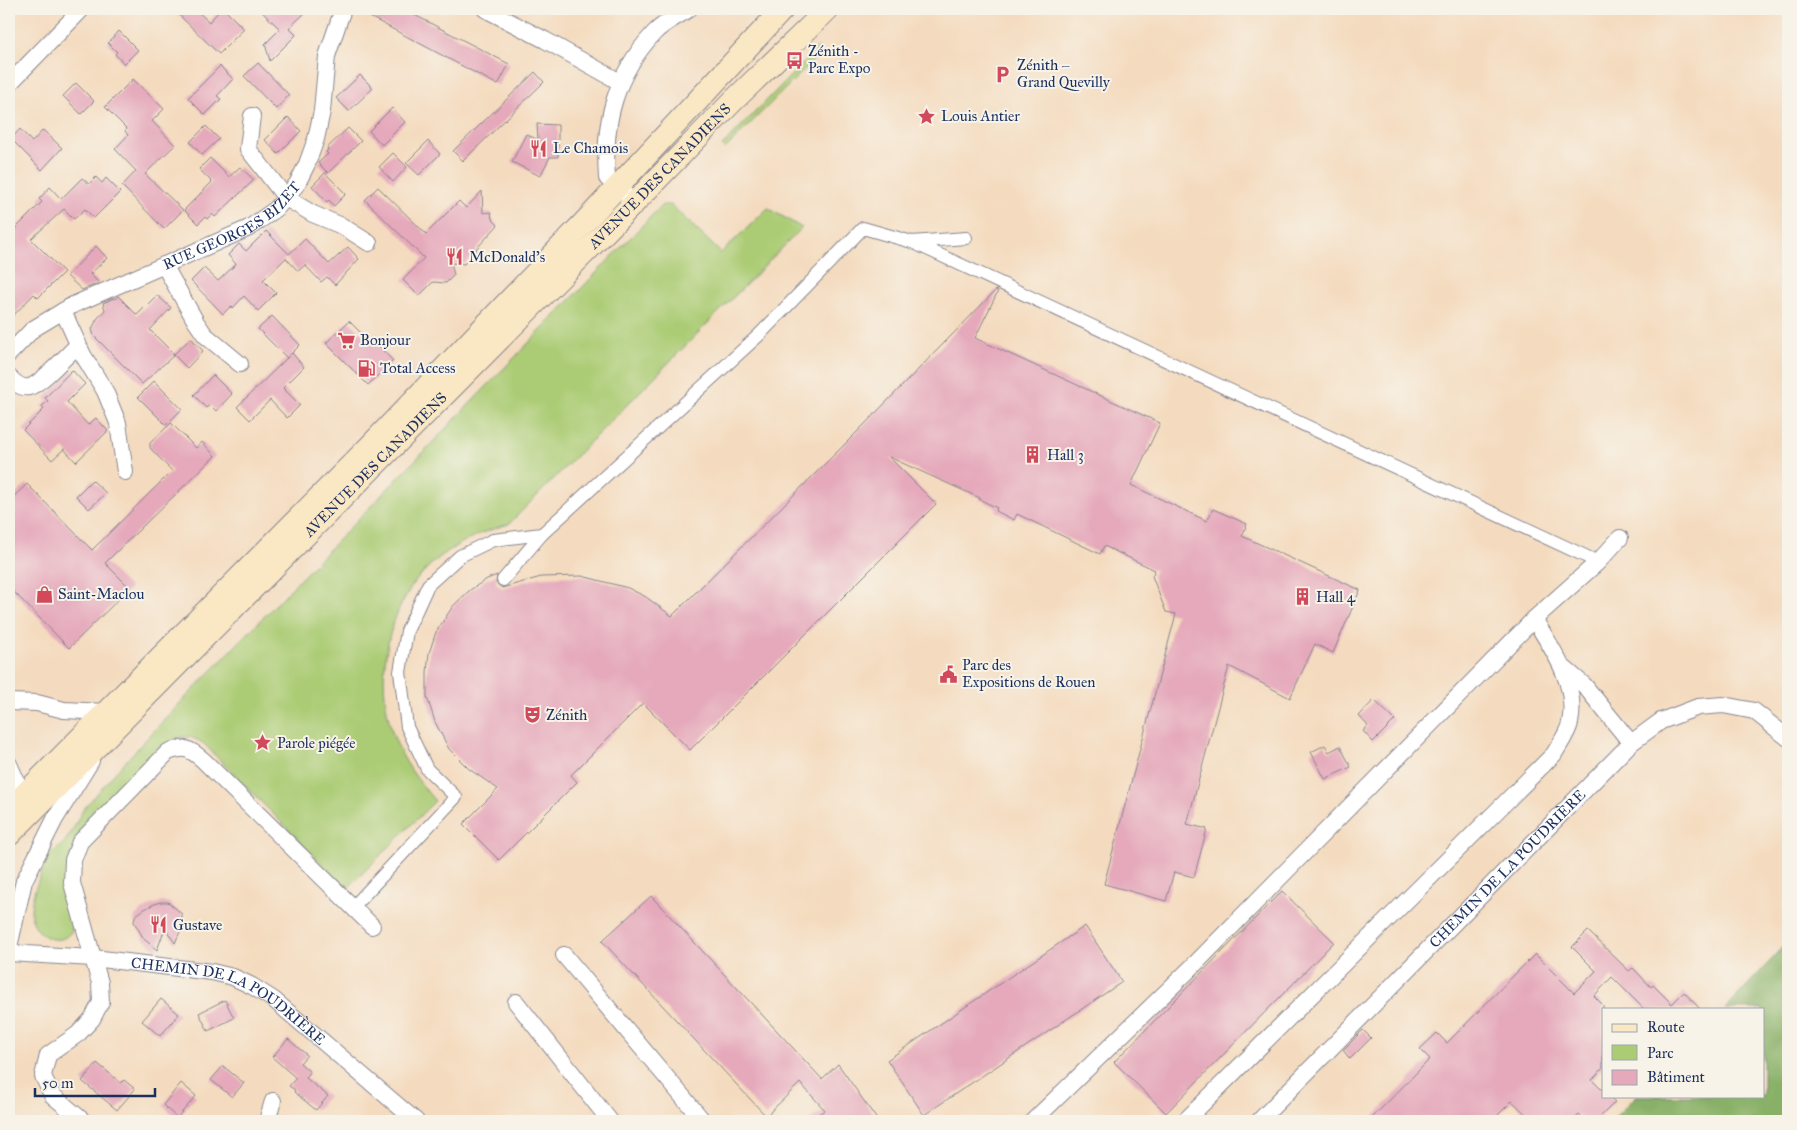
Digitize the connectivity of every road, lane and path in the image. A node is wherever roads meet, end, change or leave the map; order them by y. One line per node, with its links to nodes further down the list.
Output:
1 (82, 9): 8 (street)
2 (343, 9): 11 (street, RUE GEORGES BIZET)
3 (485, 9): 7 (street)
4 (689, 9): 7 (street)
5 (782, 9): 10 (main road, AVENUE DES CANADIENS)
6 (828, 9): 12 (main road, AVENUE DES CANADIENS)
7 (620, 82): 10 (street)
8 (9, 84)
9 (252, 116): 11 (street)
10 (617, 187): 12 (street); 30 (main road, AVENUE DES CANADIENS)
11 (286, 198): 15 (street); 16 (street, RUE GEORGES BIZET)
12 (635, 202): 31 (main road, AVENUE DES CANADIENS)
13 (966, 238): 14 (street)
14 (912, 242): 23 (street); 25 (street)
15 (369, 243)
16 (164, 265): 17 (street, RUE GEORGES BIZET); 20 (street)
17 (63, 311): 18 (street); 19 (street, RUE GEORGES BIZET)
18 (78, 345): 21 (street); 22 (street)
19 (9, 354)
20 (240, 364)
21 (9, 377)
22 (125, 472)
23 (542, 534): 26 (street); 37 (street)
24 (1620, 538): 25 (street)
25 (1598, 562): 27 (street)
26 (503, 580)
27 (1534, 619): 28 (street); 50 (street)
28 (1563, 667): 33 (street); 51 (street)
29 (9, 702): 30 (street)
30 (106, 712): 35 (main road, AVENUE DES CANADIENS)
31 (106, 737): 36 (main road, AVENUE DES CANADIENS); 39 (street)
32 (1788, 738): 33 (street, CHEMIN DE LA POUDRIÈRE)
33 (1631, 743): 52 (street, CHEMIN DE LA POUDRIÈRE)
34 (9, 764): 35 (street)
35 (16, 803)
36 (9, 834)
37 (353, 907): 38 (street); 42 (street)
38 (372, 926)
39 (9, 947)
40 (9, 954): 42 (street, CHEMIN DE LA POUDRIÈRE)
41 (564, 955): 49 (street)
42 (93, 958): 45 (street); 47 (street, CHEMIN DE LA POUDRIÈRE)
43 (516, 1002): 48 (street)
44 (273, 1101): 46 (street)
45 (83, 1121)
46 (267, 1121)
47 (416, 1121)
48 (610, 1121)
49 (703, 1121)
50 (1033, 1121)
51 (1185, 1121)
52 (1259, 1121)

